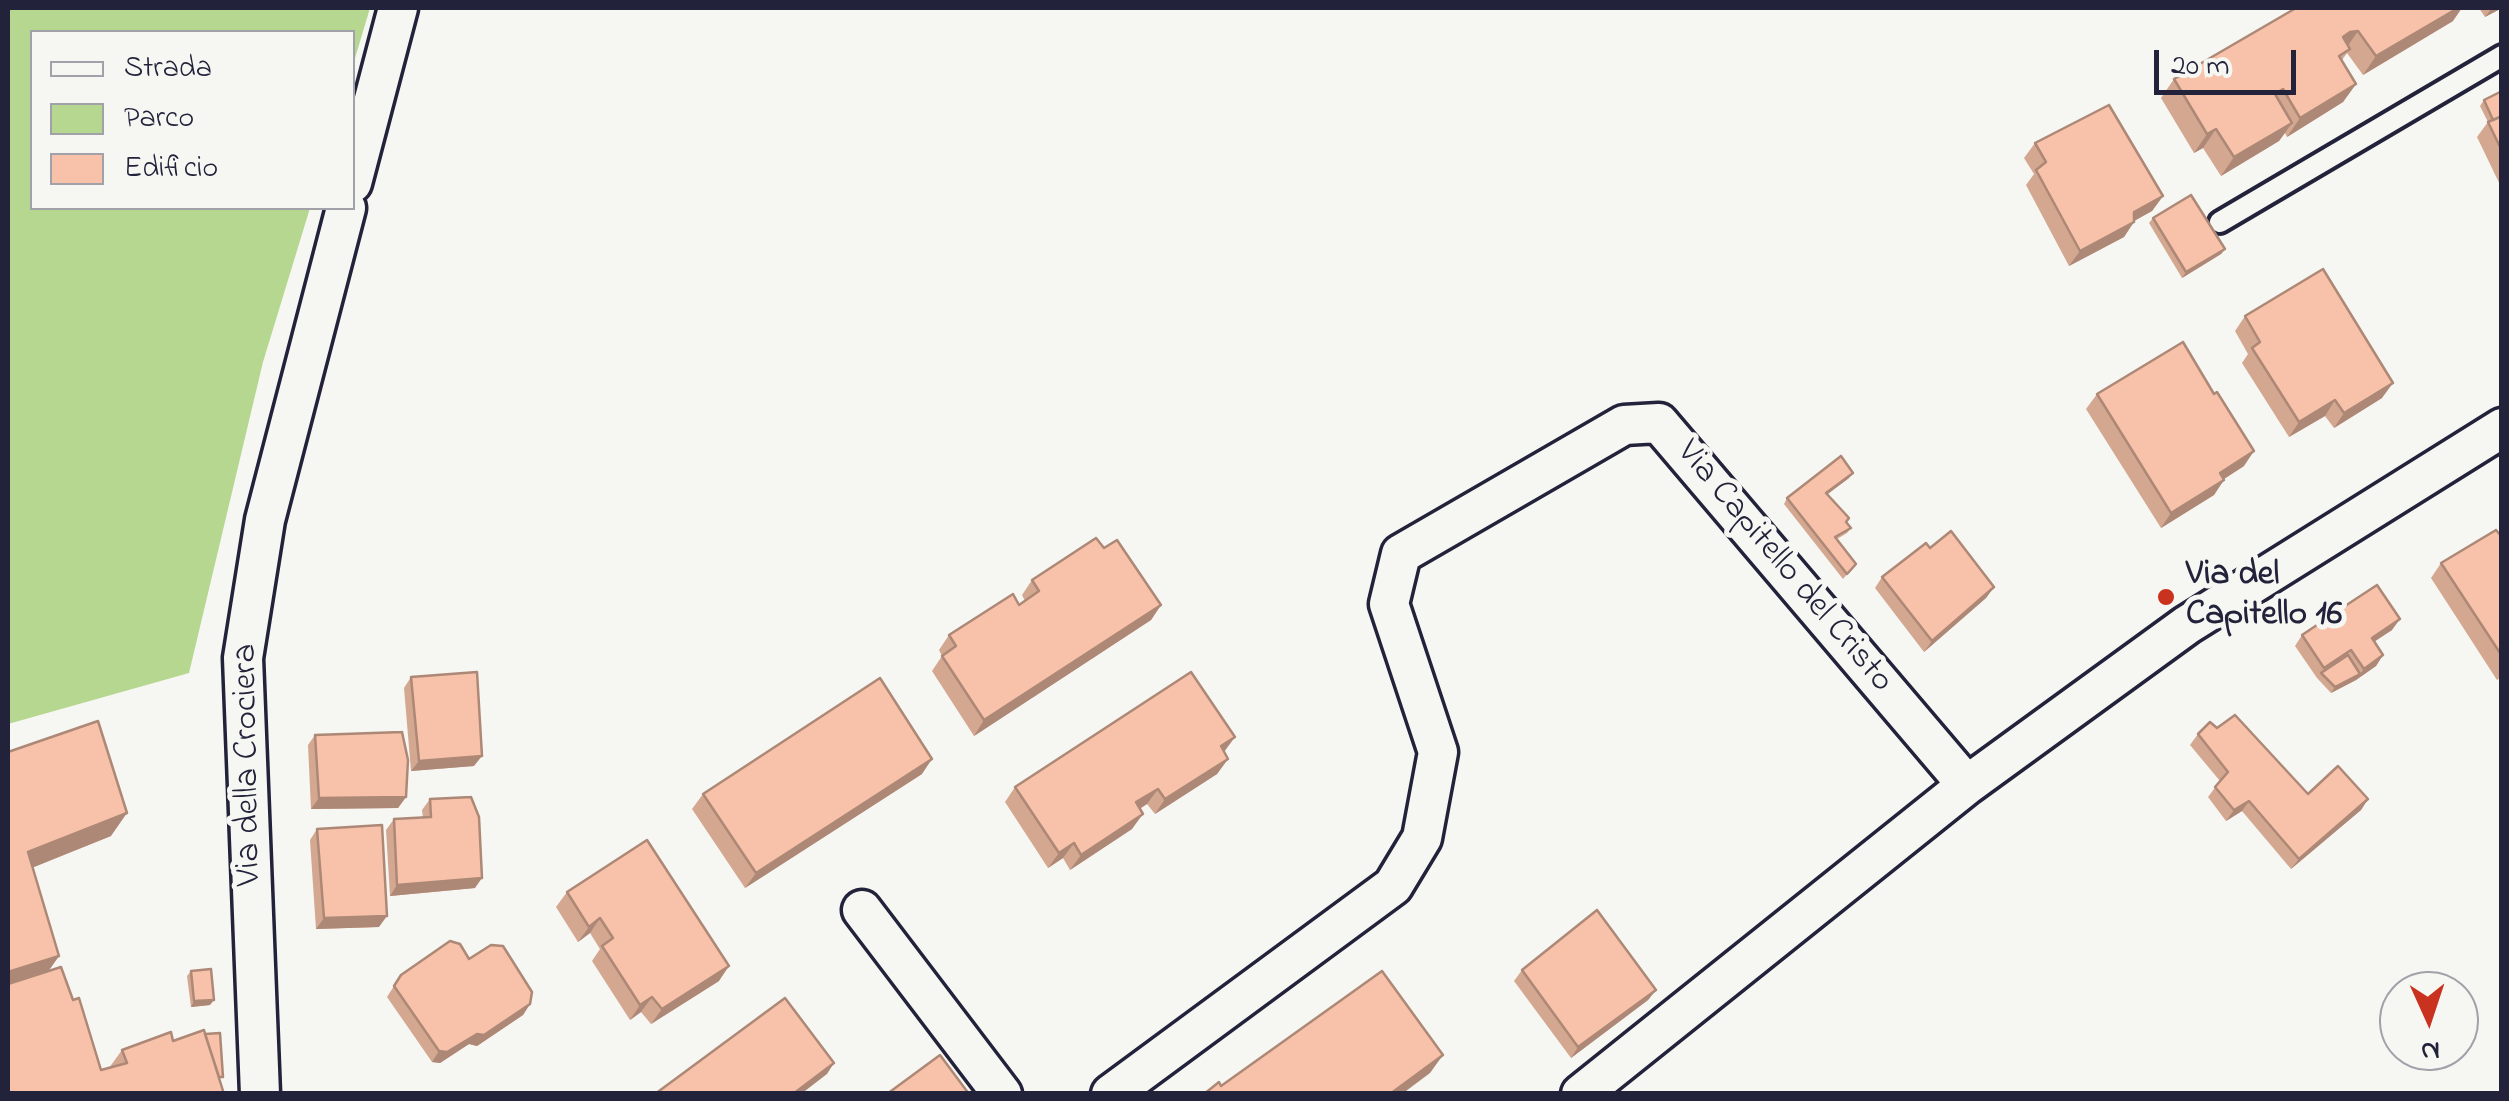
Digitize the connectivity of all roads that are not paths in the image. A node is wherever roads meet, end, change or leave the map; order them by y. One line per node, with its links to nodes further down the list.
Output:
1 (398, 8): 3 (street)
2 (2502, 56): 5 (lane)
3 (355, 172)
4 (345, 210): 9 (street, Via della Crociera)
5 (2220, 222)
6 (2502, 428): 7 (street)
7 (1967, 785): 11 (street, Via Capitello del Cristo); 12 (street)
8 (862, 910): 10 (street)
9 (260, 1094)
10 (1002, 1094)
11 (1111, 1094)
12 (1581, 1094)

